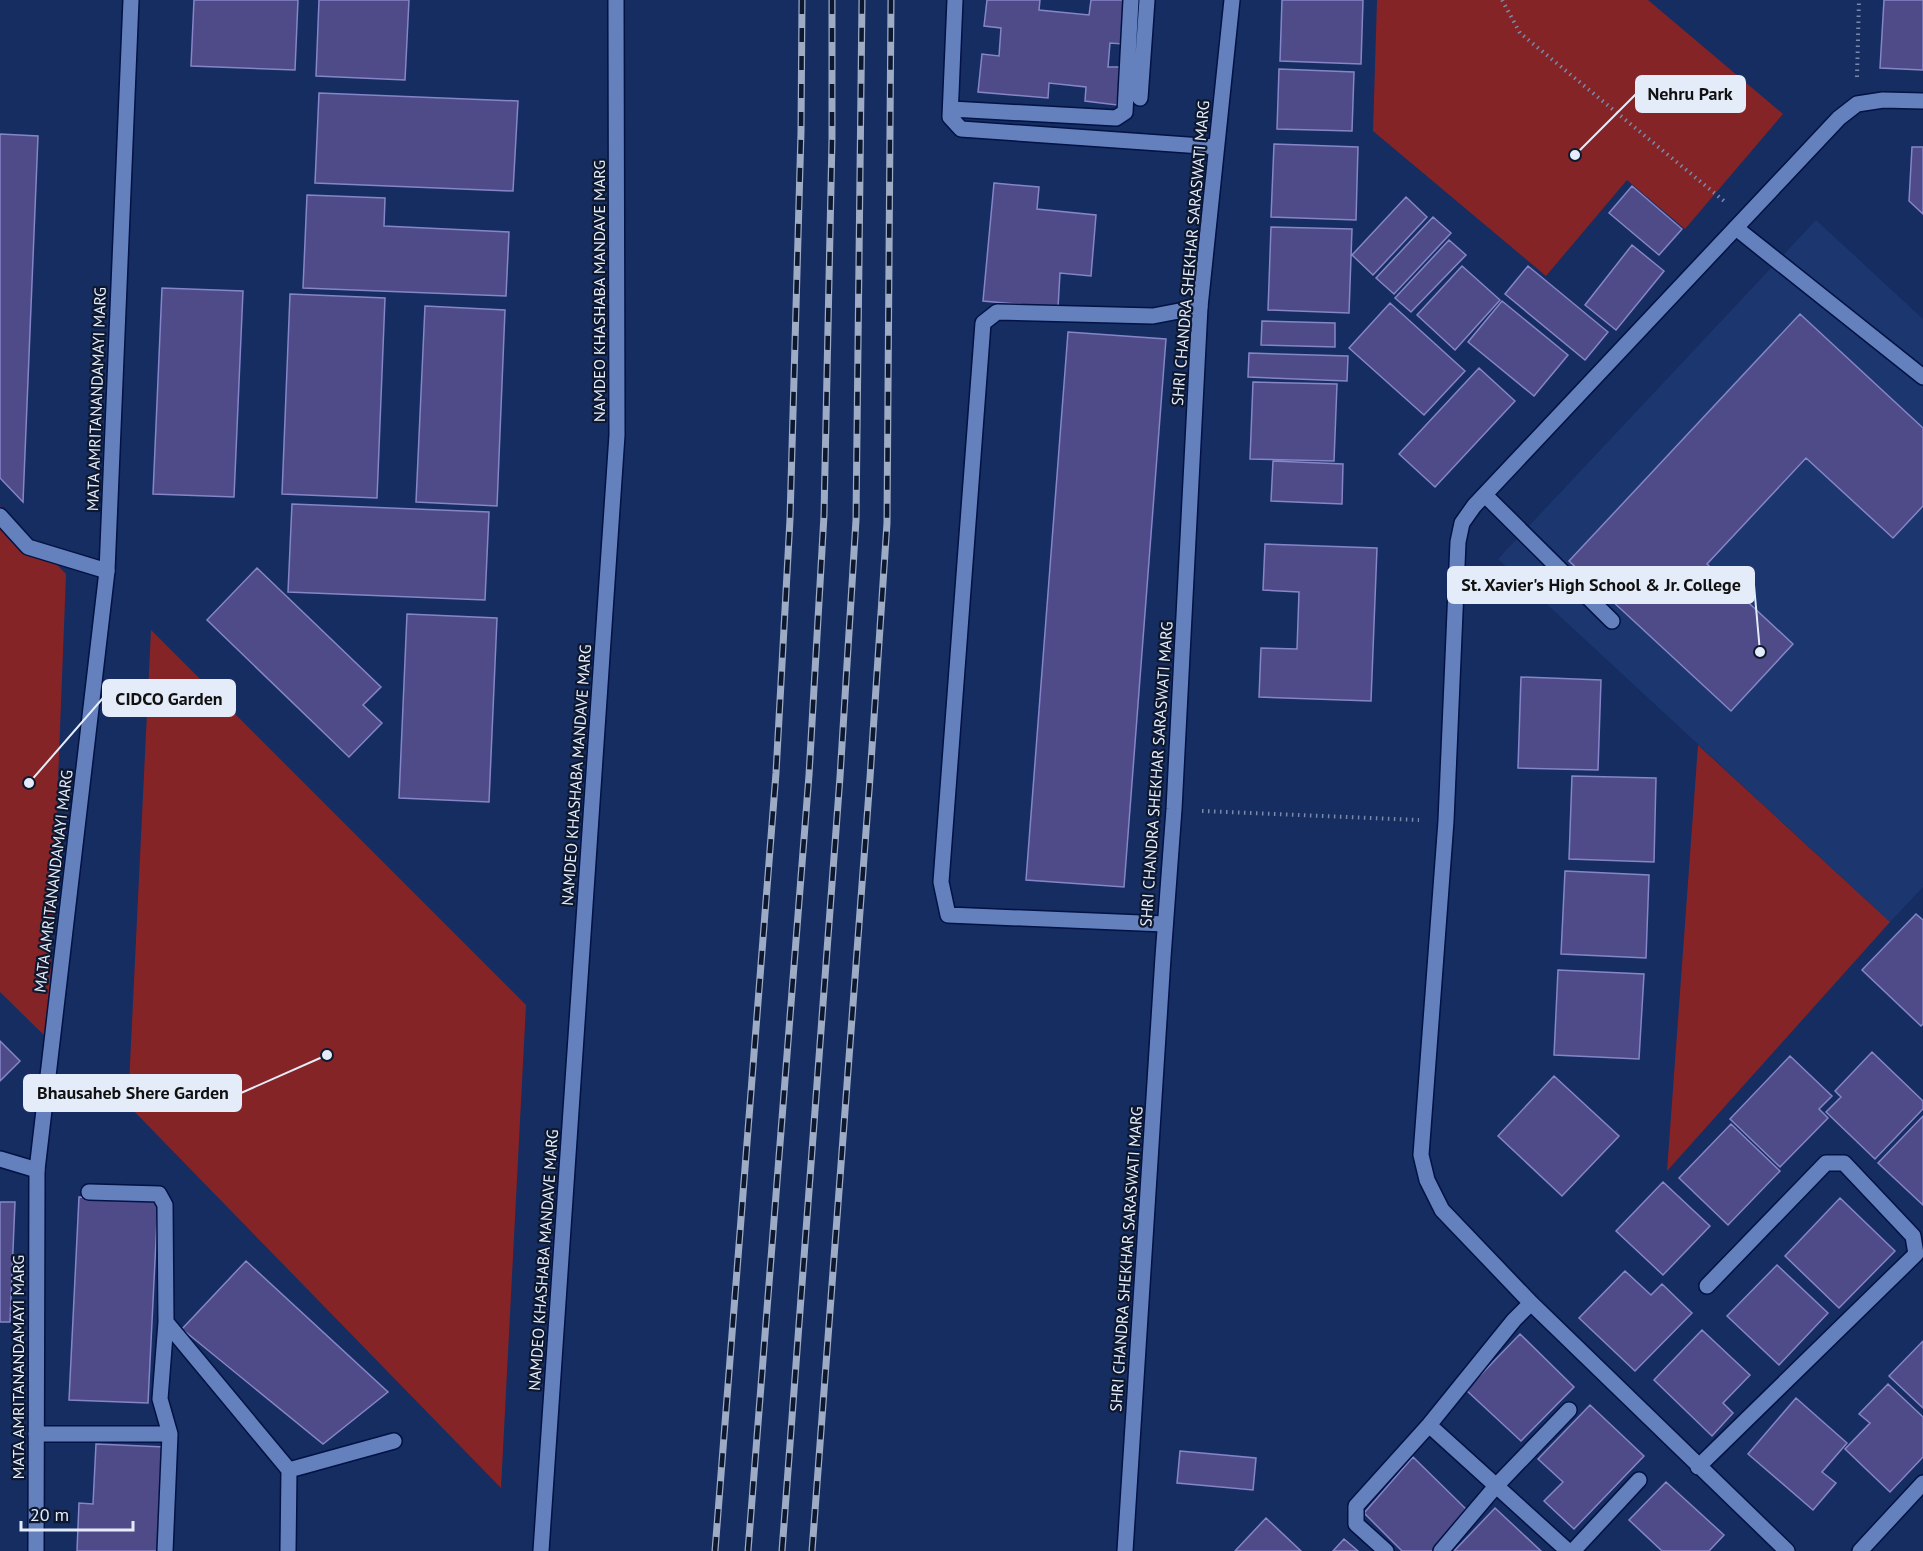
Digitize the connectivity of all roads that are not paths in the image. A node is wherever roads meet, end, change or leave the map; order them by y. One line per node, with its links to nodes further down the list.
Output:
1 (131, 0): 16 (street, MATA AMRITANANDAMAYI MARG)
2 (616, 0): 38 (street, NAMDEO KHASHABA MANDAVE MARG)
3 (955, 0): 9 (street)
4 (1131, 0): 9 (street)
5 (1148, 0): 7 (street)
6 (1232, 0): 10 (street, SHRI CHANDRA SHEKHAR SARASWATI MARG)
7 (1140, 98)
8 (1923, 101): 11 (street)
9 (951, 109): 10 (street)
10 (1216, 147): 12 (street, SHRI CHANDRA SHEKHAR SARASWATI MARG)
11 (1740, 223): 13 (street); 14 (street)
12 (1200, 308): 18 (street, SHRI CHANDRA SHEKHAR SARASWATI MARG); 18 (street)
13 (1923, 377)
14 (1485, 495): 17 (street); 23 (street)
15 (0, 516): 16 (street)
16 (107, 571): 20 (street, MATA AMRITANANDAMAYI MARG)
17 (1612, 621)
18 (1165, 924): 39 (street, SHRI CHANDRA SHEKHAR SARASWATI MARG)
19 (0, 1159): 20 (street)
20 (37, 1170): 27 (street, MATA AMRITANANDAMAYI MARG)
21 (89, 1192): 24 (street)
22 (1707, 1286): 30 (street)
23 (1531, 1303): 26 (street); 30 (street)
24 (166, 1322): 28 (street); 31 (street)
25 (1569, 1410): 34 (street)
26 (1429, 1425): 34 (street); 40 (street)
27 (36, 1434): 28 (street); 35 (street, MATA AMRITANANDAMAYI MARG)
28 (170, 1434): 36 (street)
29 (394, 1441): 31 (street)
30 (1698, 1467): 44 (street)
31 (289, 1470): 37 (street)
32 (1639, 1480): 43 (street)
33 (1923, 1483): 45 (street)
34 (1496, 1486): 41 (street); 42 (street)
35 (36, 1551)
36 (165, 1551)
37 (288, 1551)
38 (541, 1551)
39 (1125, 1551)
40 (1386, 1551)
41 (1441, 1551)
42 (1568, 1551)
43 (1573, 1551)
44 (1787, 1551)
45 (1860, 1551)

